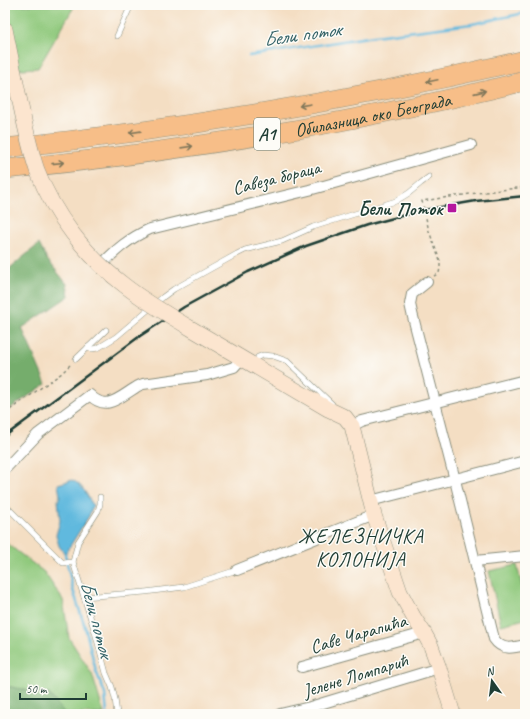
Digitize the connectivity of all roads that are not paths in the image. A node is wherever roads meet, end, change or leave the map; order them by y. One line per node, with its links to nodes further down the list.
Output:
1 (131, 5): 3 (lane)
2 (5, 29): 10 (street, bridge)
3 (117, 36)
4 (525, 60): 7 (highway, Обилазница око Београда / A1, one-way to 7)
5 (525, 81): 8 (highway, Обилазница око Београда / A1, one-way to 5)
6 (471, 145): 10 (street, Савеза бораца)
7 (5, 148)
8 (5, 169)
9 (429, 177): 13 (lane)
10 (101, 266): 16 (street, bridge)
11 (427, 282): 18 (street)
12 (106, 330): 13 (lane)
13 (88, 347): 15 (lane)
14 (258, 357): 19 (lane)
15 (76, 359)
16 (241, 359): 19 (street); 21 (street)
17 (525, 380): 18 (street)
18 (434, 403): 19 (street); 22 (street)
19 (347, 421): 25 (street)
20 (525, 461): 22 (street)
21 (5, 469)
22 (455, 480): 25 (street); 27 (street)
23 (100, 497): 28 (lane)
24 (5, 506): 28 (lane)
25 (372, 508): 29 (street); 31 (street)
26 (525, 556): 27 (street)
27 (475, 561): 32 (street)
28 (72, 562): 30 (lane)
29 (236, 570): 30 (lane)
30 (84, 597): 35 (lane)
31 (424, 633): 33 (street, Саве Чарапића); 34 (street)
32 (525, 645)
33 (302, 667)
34 (439, 668): 36 (street, Јелене Ломпарић); 37 (street)
35 (117, 714)
36 (280, 714)
37 (453, 714)

